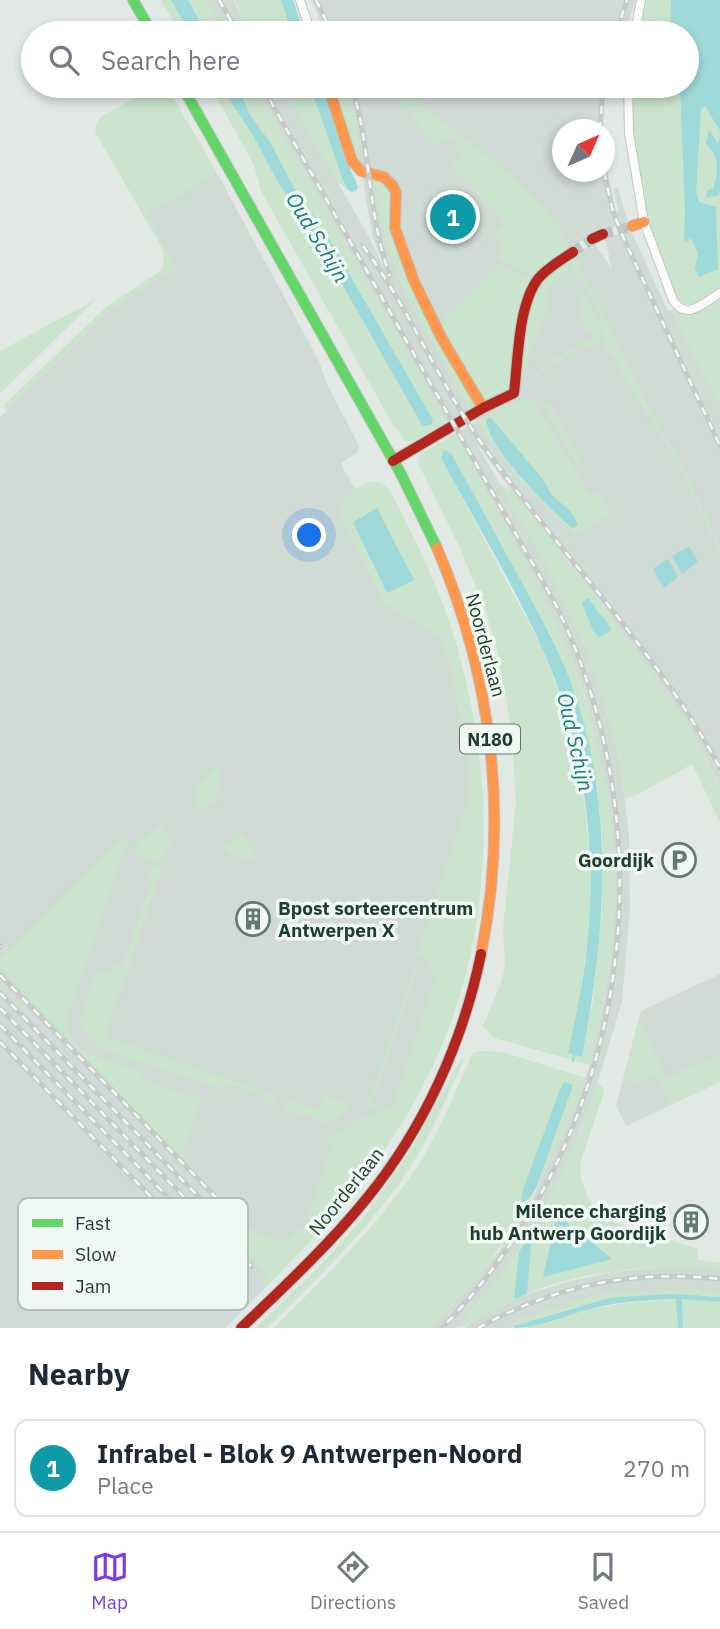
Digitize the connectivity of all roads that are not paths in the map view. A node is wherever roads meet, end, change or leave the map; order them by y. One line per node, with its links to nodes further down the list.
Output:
1 (133, 0): 4 (main road)
2 (300, 0): 5 (street)
3 (641, 0): 6 (street)
4 (145, 21)
5 (307, 21)
6 (637, 21)
7 (189, 98): 17 (main road, Noorderlaan / N180)
8 (332, 98): 16 (main road)
9 (628, 98): 10 (street)
10 (644, 222): 11 (main road); 15 (street)
11 (632, 226)
12 (603, 234): 13 (main road)
13 (592, 239)
14 (573, 252): 16 (main road)
15 (720, 293)
16 (483, 408): 17 (main road)
17 (393, 461): 18 (main road, Noorderlaan / N180)
18 (242, 1328)

